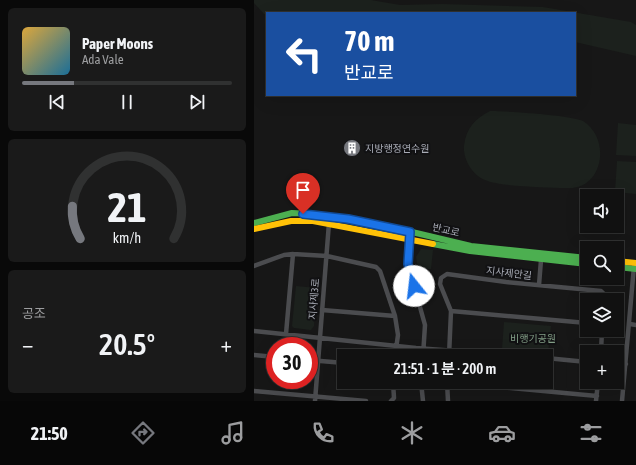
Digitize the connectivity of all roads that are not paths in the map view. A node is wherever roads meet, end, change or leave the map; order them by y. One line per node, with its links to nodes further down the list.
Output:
1 (254, 223): 4 (street, 반교로)
2 (329, 223): 3 (street, 반교로); 5 (street, 반교로); 7 (street, 지사제3로)
3 (254, 230)
4 (410, 232): 5 (street); 8 (street, 반교로)
5 (410, 240): 9 (street, 반교로); 27 (street)
6 (293, 254): 7 (street); 12 (street); 24 (street)
7 (326, 256): 17 (street, 지사제3로); 19 (street)
8 (580, 257)
9 (541, 260): 10 (street, 반교로); 15 (street)
10 (580, 263)
11 (624, 263): 13 (street)
12 (254, 266)
13 (635, 266): 14 (street); 21 (street)
14 (624, 267)
15 (539, 285): 16 (street, 지사제안길); 18 (street, 지사제안길)
16 (604, 293)
17 (322, 310): 19 (street); 25 (street, 지사제3로)
18 (451, 311): 20 (street); 29 (street, 지사제안길)
19 (395, 316): 26 (street)
20 (580, 322)
21 (630, 324): 22 (street); 36 (street)
22 (636, 325)
23 (254, 331): 24 (street)
24 (286, 334): 25 (street)
25 (319, 337): 26 (street); 33 (street, 지사제3로)
26 (396, 345): 27 (street); 28 (street)
27 (424, 348): 29 (street)
28 (396, 349)
29 (449, 349)
30 (254, 355): 31 (street)
31 (266, 356)
32 (553, 359): 34 (street)
33 (318, 360): 35 (street)
34 (580, 361)
35 (337, 362)
36 (626, 364): 49 (street)
37 (316, 389): 44 (street, 지사제3로)
38 (393, 389): 46 (street)
39 (422, 389): 47 (street)
40 (447, 389): 48 (street)
41 (512, 389): 43 (street)
42 (254, 391): 44 (street)
43 (596, 398)
44 (315, 399): 45 (street)
45 (366, 401)
46 (391, 401)
47 (423, 401)
48 (448, 401)
49 (622, 401)

